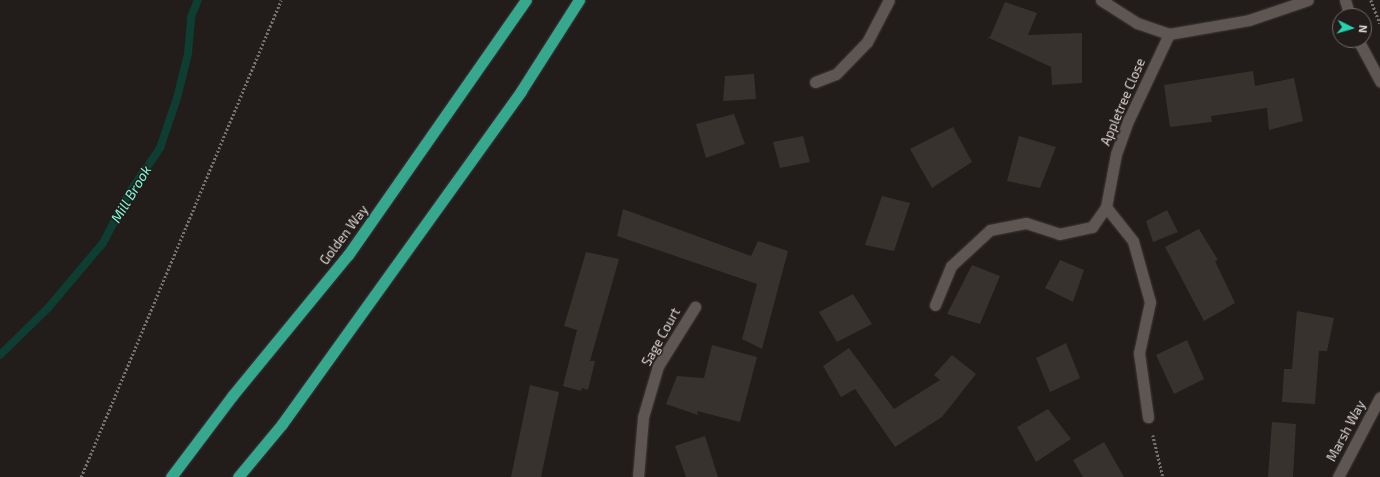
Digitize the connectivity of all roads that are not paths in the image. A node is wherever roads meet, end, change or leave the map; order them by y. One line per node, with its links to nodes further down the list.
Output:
1 (526, 0): 15 (highway, Golden Way)
2 (579, 0): 16 (highway)
3 (889, 0): 8 (street)
4 (1101, 0): 6 (street)
5 (1308, 0): 6 (street)
6 (1169, 34): 10 (street, Appletree Close)
7 (1362, 48): 9 (street)
8 (815, 82)
9 (1380, 82)
10 (1106, 207): 11 (street, Appletree Close); 14 (street)
11 (936, 305)
12 (695, 307): 17 (street, Sage Court)
13 (1380, 397): 18 (street, Marsh Way)
14 (1148, 417)
15 (171, 477)
16 (238, 477)
17 (638, 477)
18 (1338, 477)

